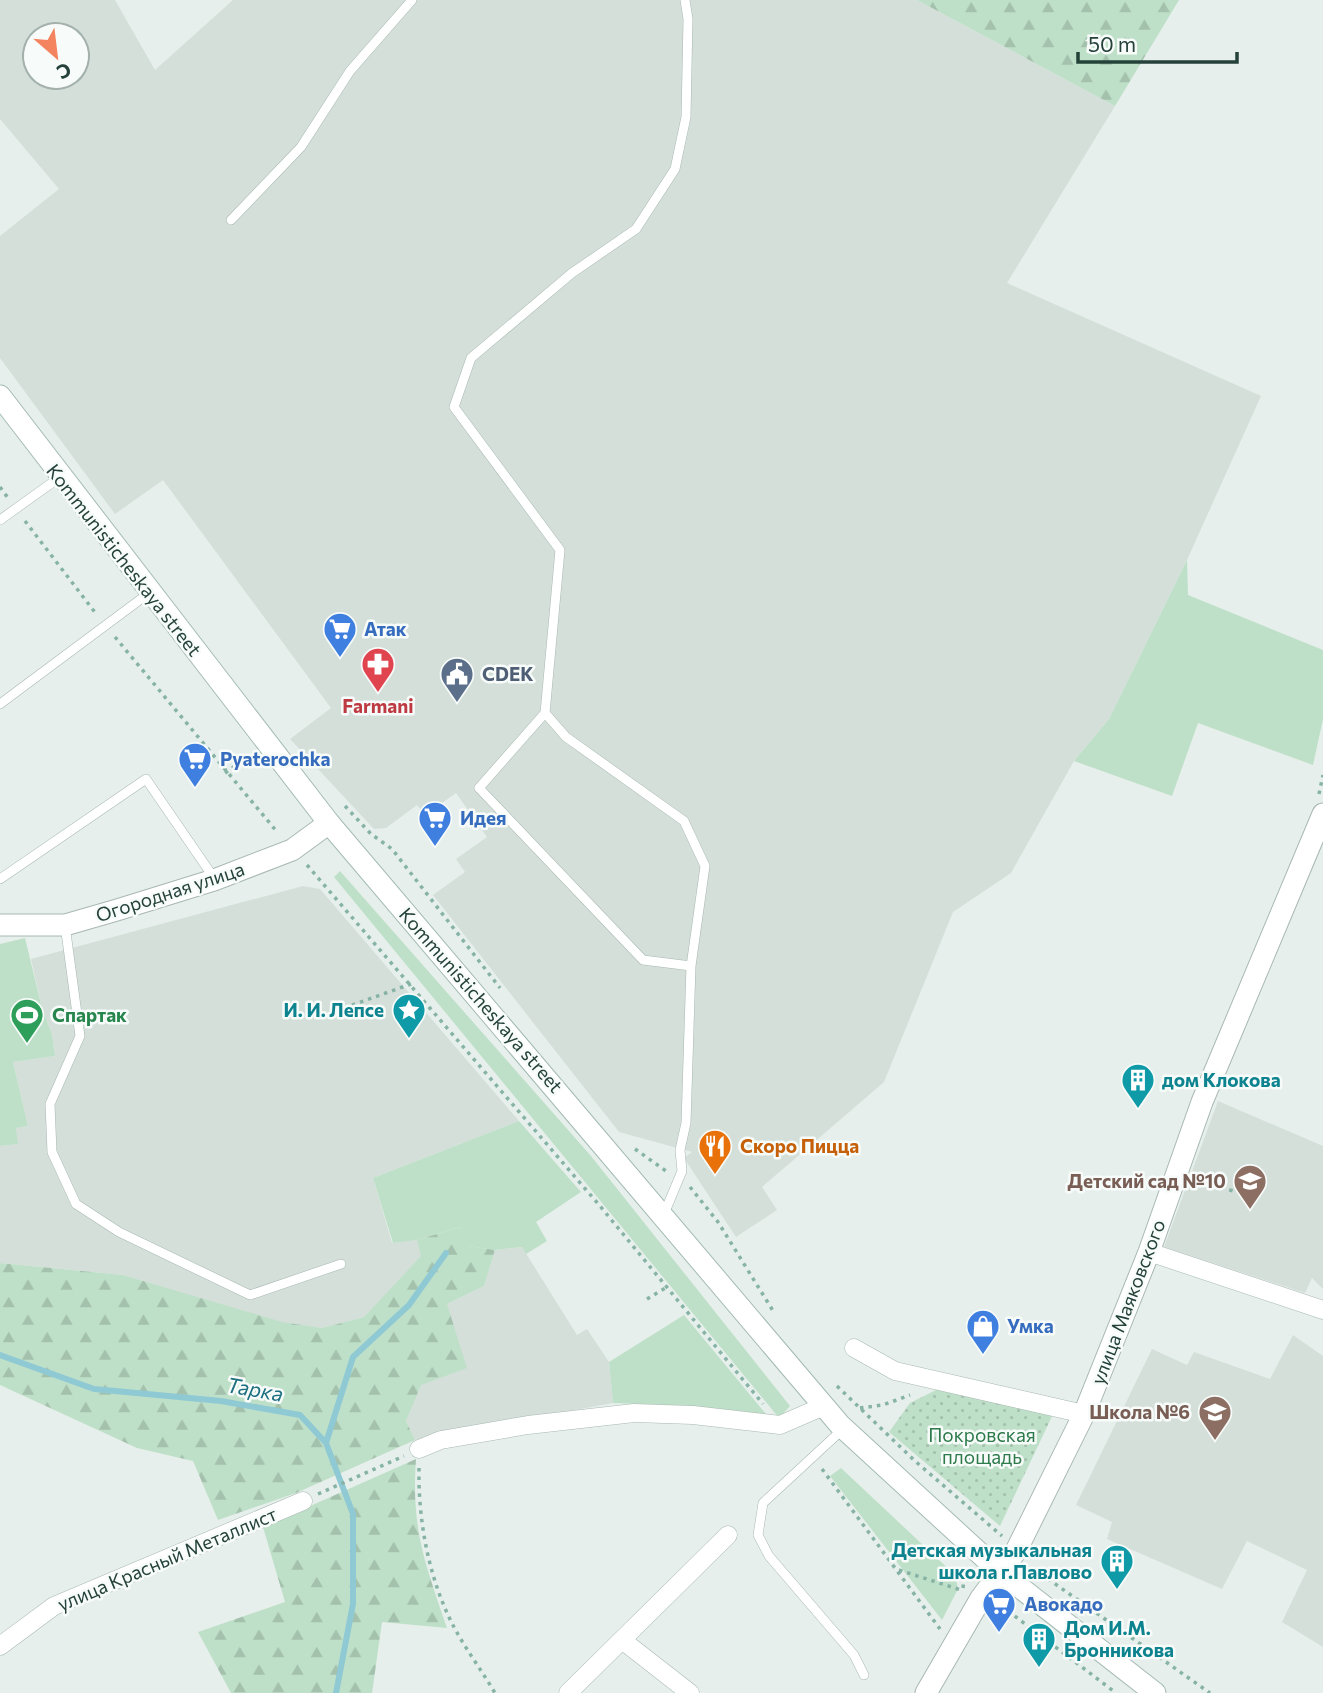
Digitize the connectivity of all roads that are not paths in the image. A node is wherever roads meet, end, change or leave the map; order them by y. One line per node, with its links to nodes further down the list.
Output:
1 (412, 0): 3 (lane)
2 (685, 0): 9 (lane)
3 (231, 220)
4 (0, 396): 5 (main road, Kommunisticheskaya street)
5 (60, 477): 6 (lane); 7 (main road, Kommunisticheskaya street)
6 (0, 520)
7 (149, 593): 8 (lane); 11 (main road, Kommunisticheskaya street)
8 (0, 704)
9 (545, 713): 16 (lane); 16 (lane)
10 (1323, 814): 18 (main road, улица Маяковского)
11 (329, 823): 13 (main road, Огородная улица); 17 (main road, Kommunisticheskaya street)
12 (0, 879): 13 (lane)
13 (214, 880): 15 (main road, Огородная улица)
14 (0, 925): 15 (main road, Огородная улица)
15 (65, 925): 19 (lane)
16 (691, 966): 17 (lane)
17 (664, 1214): 22 (main road, Kommunisticheskaya street)
18 (1149, 1252): 20 (street); 23 (main road, улица Маяковского)
19 (341, 1264)
20 (1323, 1310)
21 (854, 1348): 23 (street)
22 (824, 1406): 24 (main road, Kommunisticheskaya street); 25 (street)
23 (1084, 1414): 28 (main road, улица Маяковского)
24 (844, 1428): 28 (main road, Kommunisticheskaya street); 31 (lane)
25 (419, 1449)
26 (303, 1501): 30 (street, улица Красный Металлист)
27 (728, 1535): 29 (street)
28 (999, 1571): 34 (main road, улица Маяковского); 35 (main road, Kommunisticheskaya street)
29 (622, 1640): 32 (street); 33 (street)
30 (1, 1644)
31 (864, 1675)
32 (568, 1693)
33 (690, 1693)
34 (926, 1693)
35 (1155, 1693)

